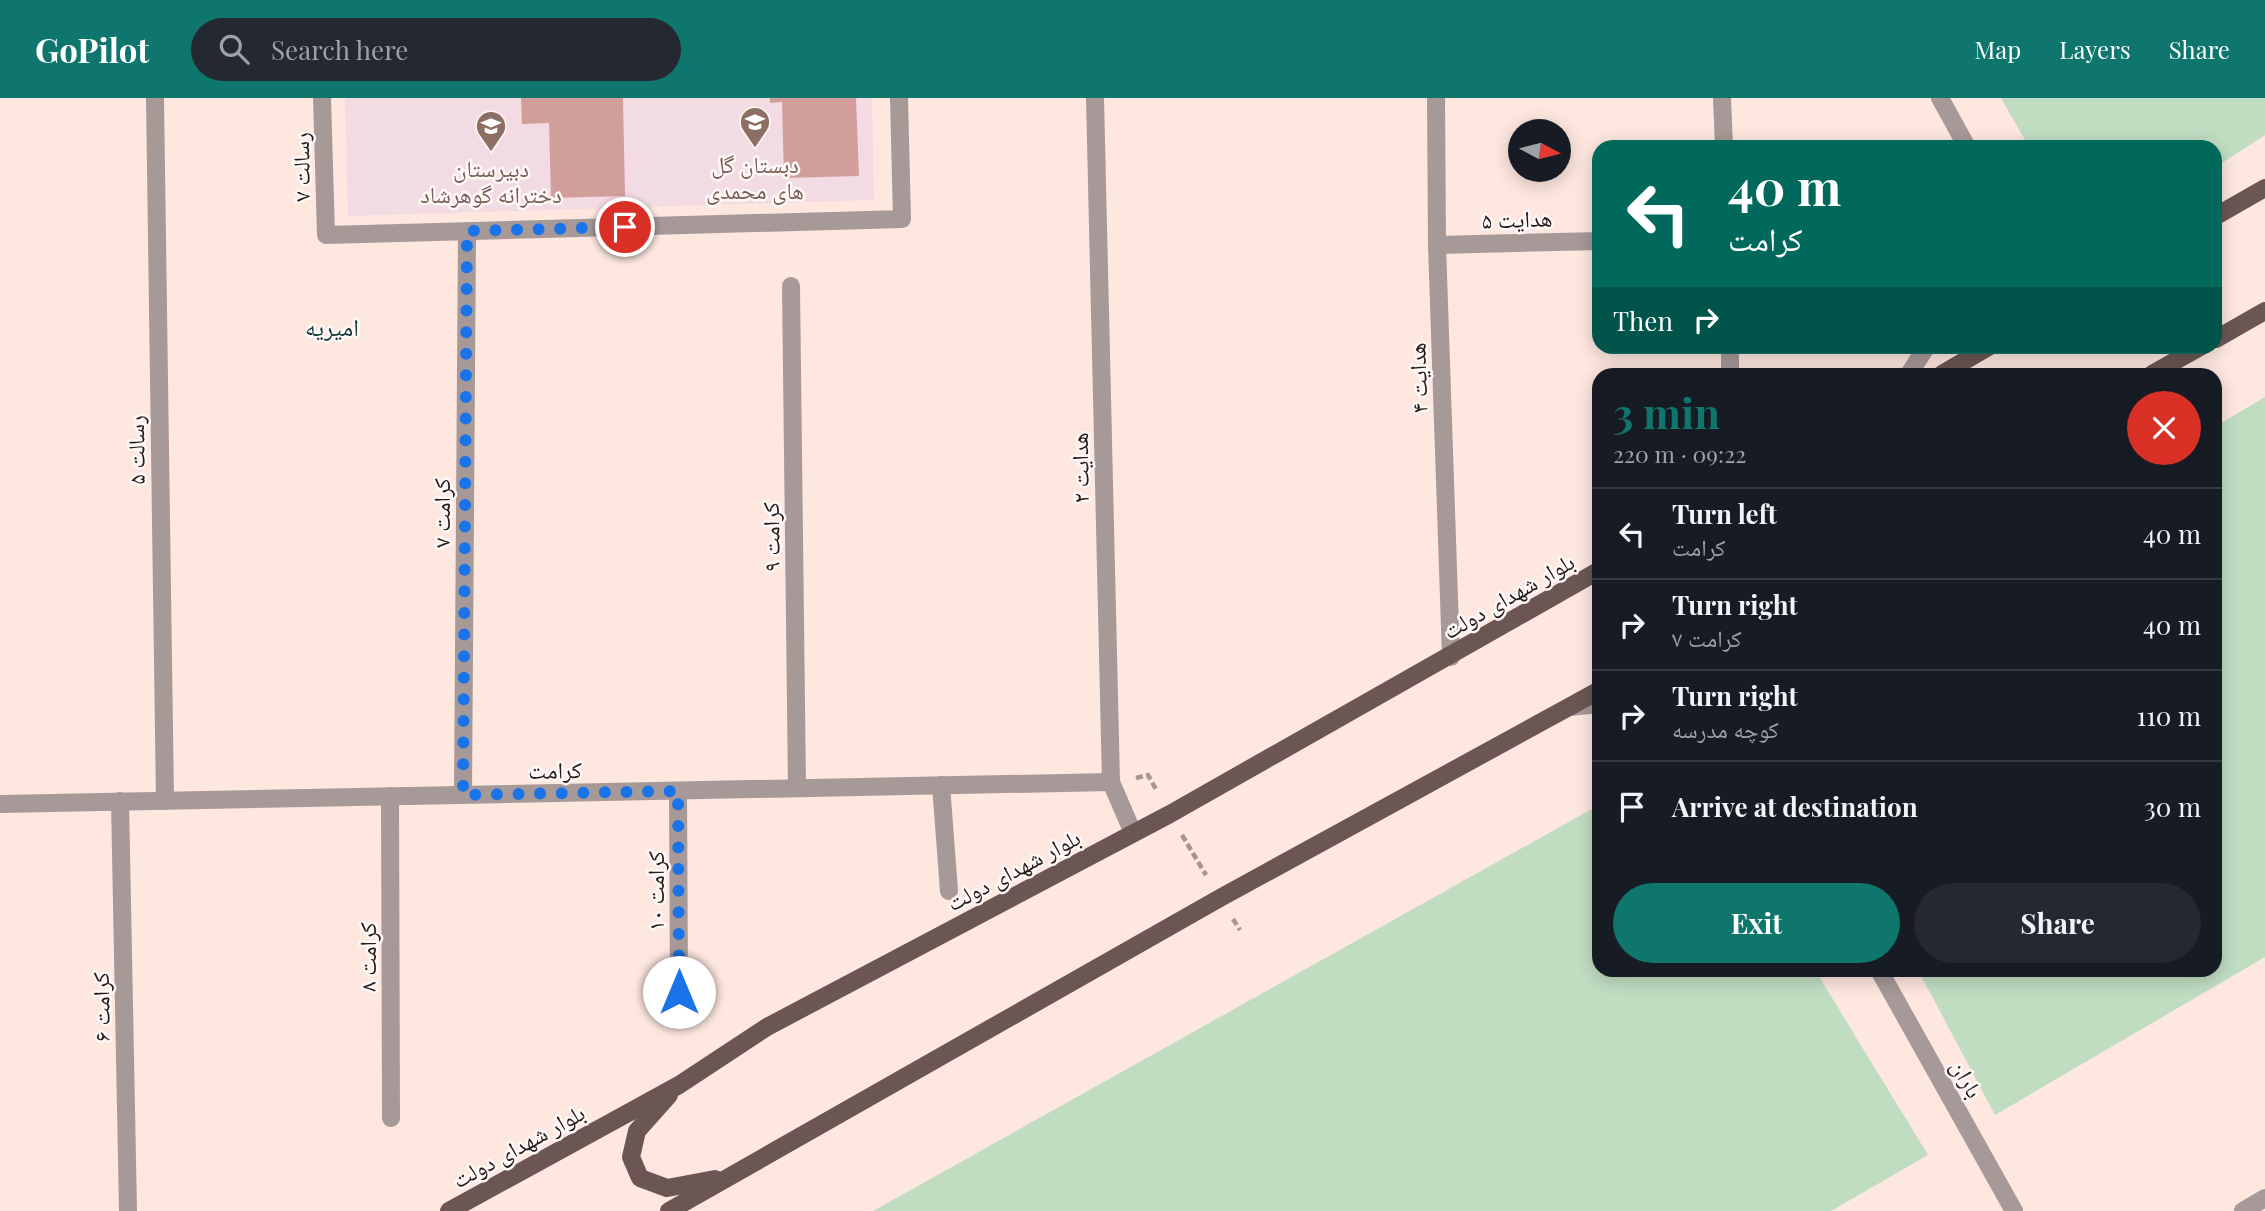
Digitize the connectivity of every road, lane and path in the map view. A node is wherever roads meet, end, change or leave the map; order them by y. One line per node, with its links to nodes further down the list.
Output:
1 (155, 98): 33 (street, رسالت ۵)
2 (322, 98): 12 (street, رسالت ۷)
3 (899, 98): 12 (street)
4 (1095, 98): 27 (street, هدایت ۲)
5 (1436, 98): 14 (street, هدایت ۴)
6 (1722, 98): 8 (street)
7 (1940, 98): 9 (street)
8 (1724, 140)
9 (1962, 140)
10 (2265, 188): 11 (main road)
11 (2222, 213)
12 (467, 231): 31 (street, کرامت ۷)
13 (1592, 241): 14 (street, هدایت ۵)
14 (1437, 245): 23 (street, هدایت ۴)
15 (791, 286): 29 (street, کرامت ۹)
16 (2265, 311): 17 (main road)
17 (2222, 336)
18 (1976, 354): 20 (main road)
19 (2188, 354): 21 (main road)
20 (1952, 368)
21 (2163, 368)
22 (1592, 574): 23 (main road, بلوار شهدای دولت)
23 (1451, 657): 36 (main road, بلوار شهدای دولت)
24 (1592, 694): 26 (main road)
25 (1592, 705): 26 (street)
26 (1569, 707): 42 (main road)
27 (1111, 782): 28 (street, کرامت); 36 (street, هدایت ۲)
28 (941, 786): 29 (street, کرامت); 37 (street)
29 (797, 788): 30 (street, کرامت)
30 (678, 791): 31 (street, کرامت); 39 (street, کرامت ۱۰)
31 (463, 795): 32 (street, کرامت)
32 (390, 796): 33 (street, کرامت); 41 (street, کرامت ۸)
33 (165, 801): 34 (street, کرامت)
34 (121, 802): 35 (street, کرامت); 44 (street, کرامت ۶)
35 (0, 804)
36 (1133, 833): 40 (main road, بلوار شهدای دولت)
37 (949, 891)
38 (1883, 977): 47 (street, باران)
39 (679, 992)
40 (679, 1085): 42 (main road); 45 (main road, بلوار شهدای دولت)
41 (391, 1118)
42 (729, 1176): 46 (main road)
43 (2265, 1198): 48 (street)
44 (128, 1211)
45 (449, 1211)
46 (669, 1211)
47 (2014, 1211)
48 (2243, 1211)

